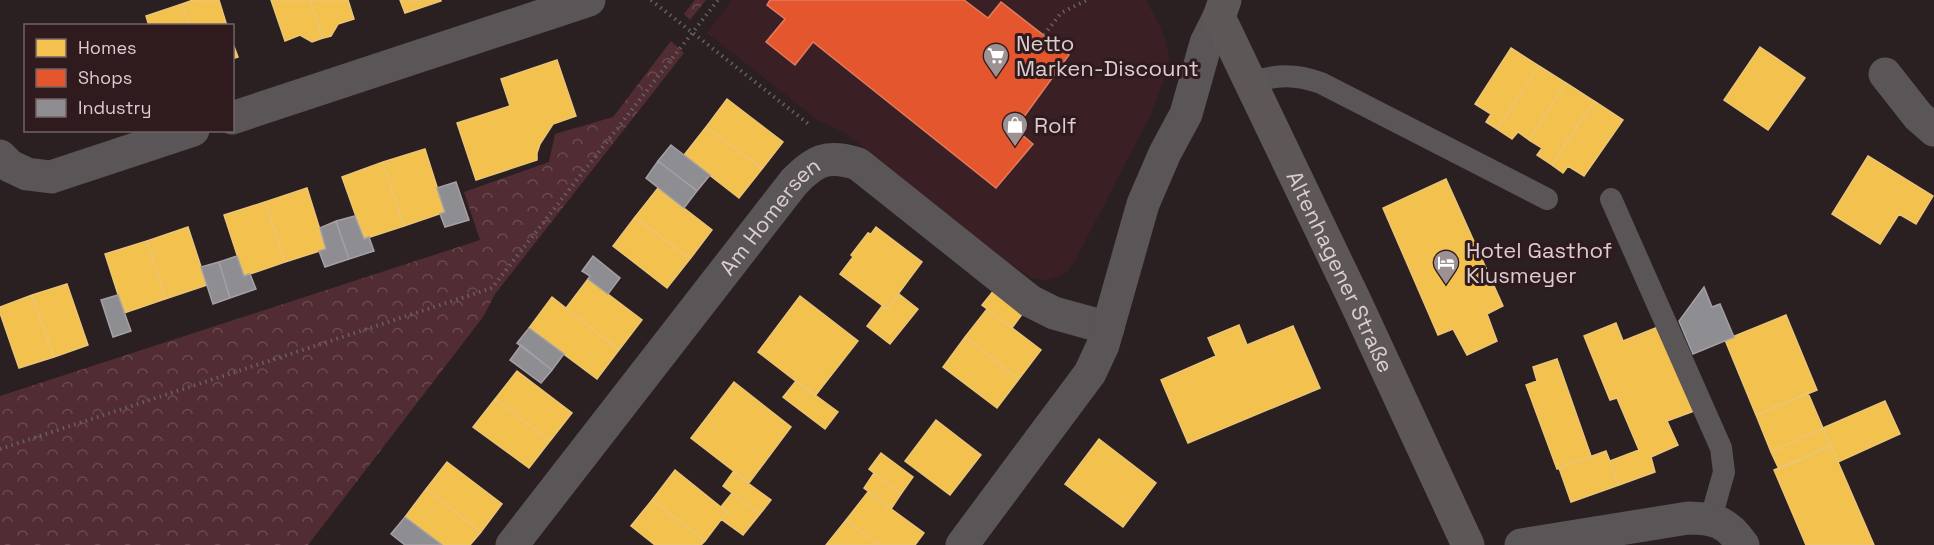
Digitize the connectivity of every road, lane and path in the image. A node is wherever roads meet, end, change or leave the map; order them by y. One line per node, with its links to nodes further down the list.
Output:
1 (589, 0): 10 (street)
2 (651, 0): 6 (path)
3 (718, 0): 6 (path)
4 (1087, 0): 7 (path)
5 (1222, 9): 9 (main road, Altenhagener Straße); 17 (street)
6 (692, 33): 14 (path); 18 (path)
7 (1044, 35)
8 (1885, 74): 11 (street)
9 (1250, 83): 15 (lane); 22 (main road, Altenhagener Straße)
10 (234, 117)
11 (1934, 130)
12 (188, 132): 13 (street)
13 (0, 158)
14 (828, 159): 17 (street, Am Homersen); 20 (street, Am Homersen)
15 (1547, 199)
16 (1611, 199): 19 (lane)
17 (1108, 328): 21 (street)
18 (0, 449)
19 (1711, 518): 23 (street); 24 (street)
20 (512, 545)
21 (962, 545)
22 (1468, 545)
23 (1521, 545)
24 (1743, 545)

